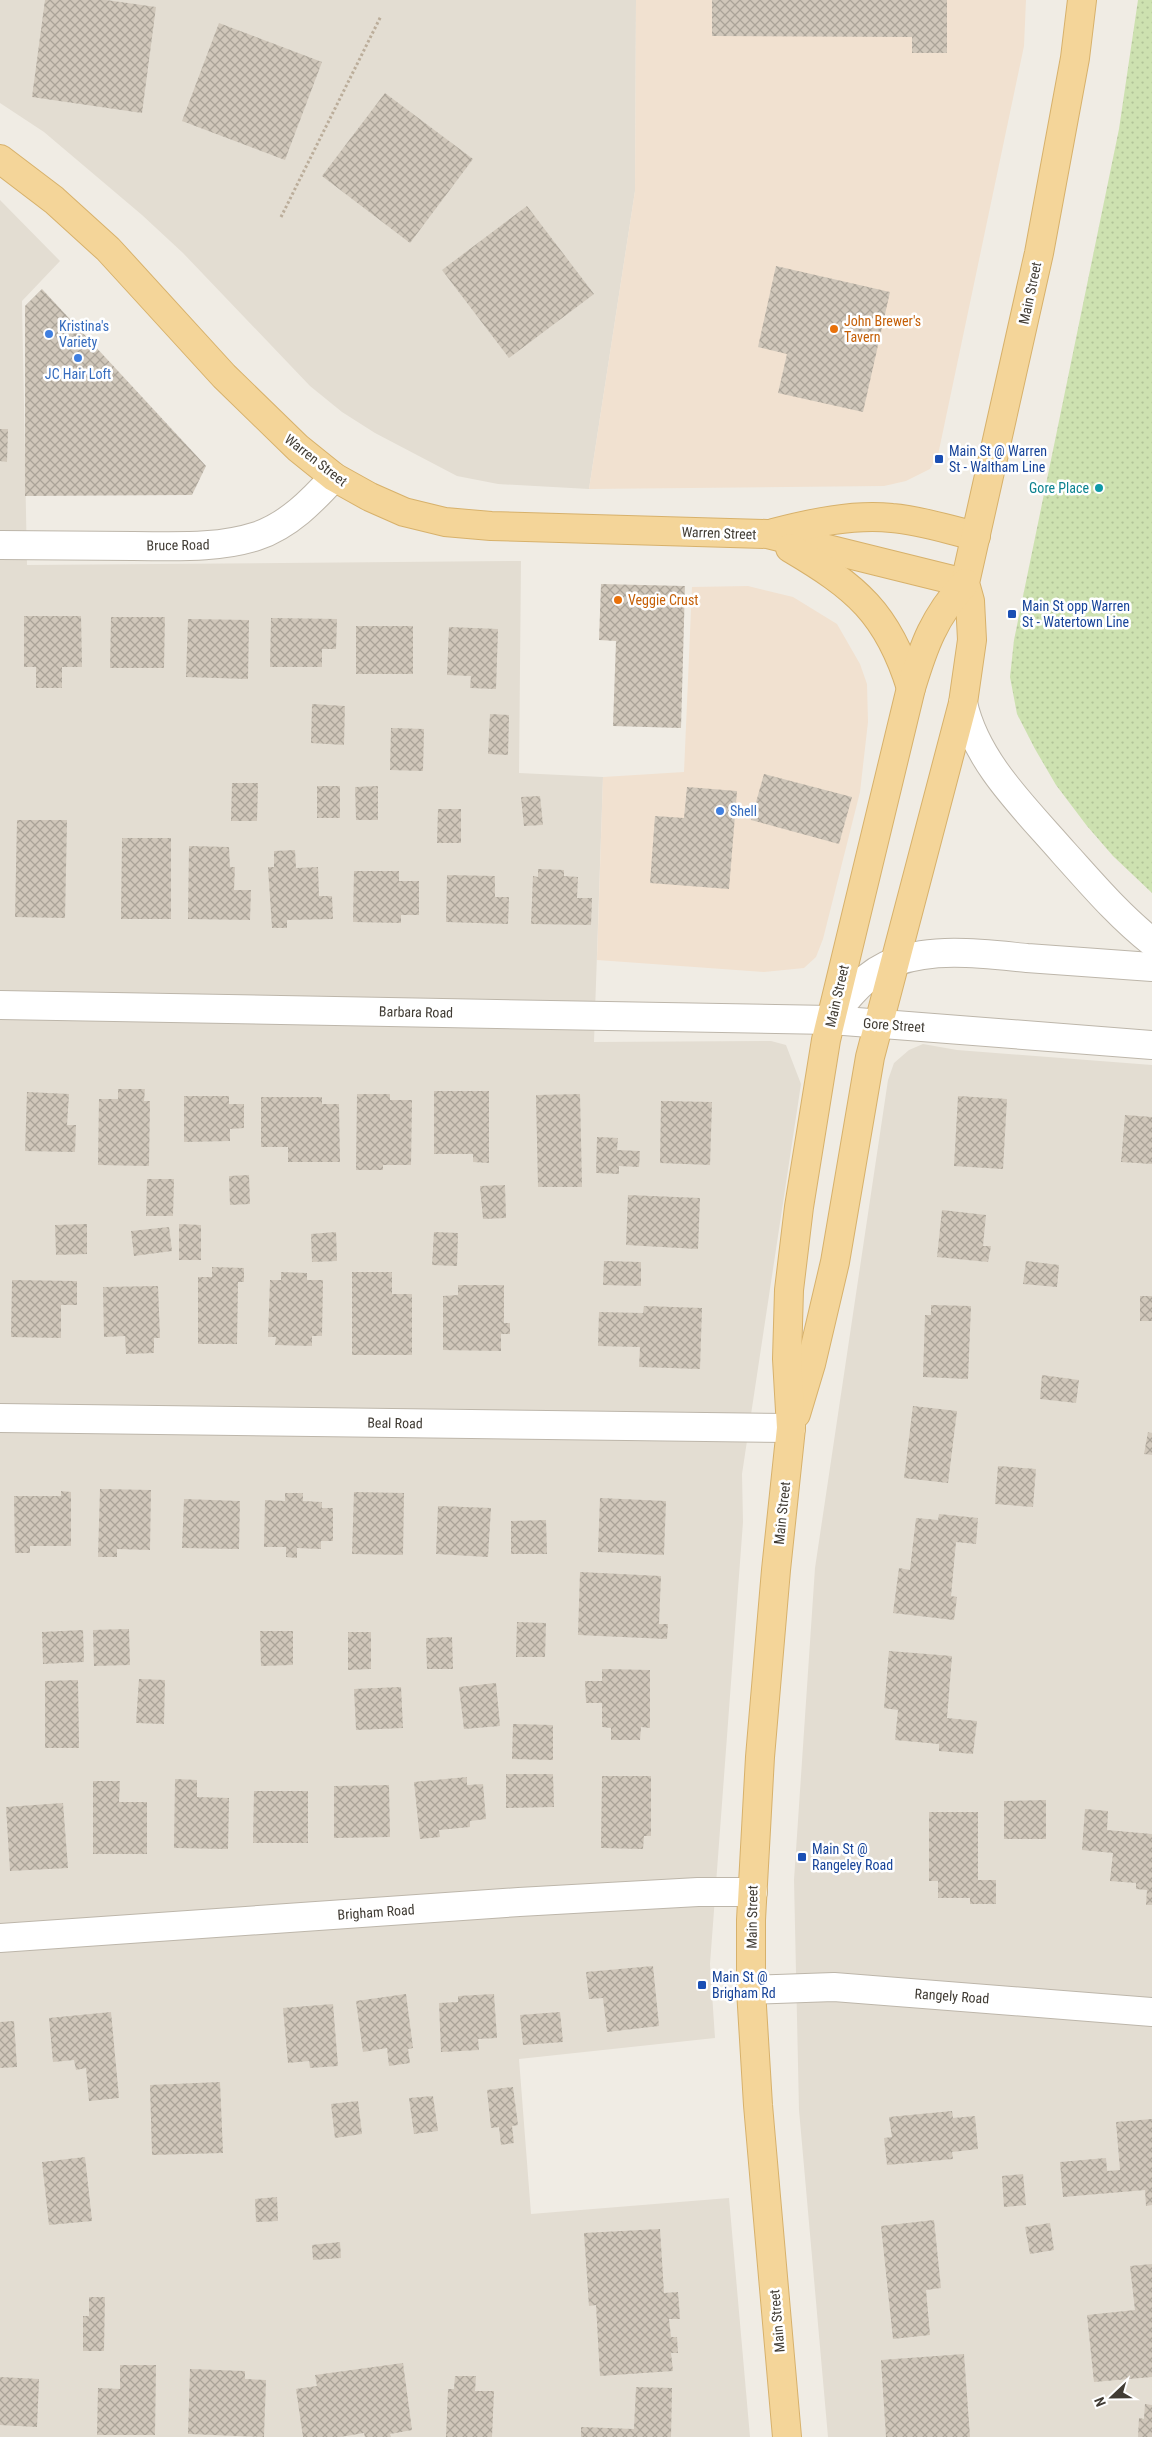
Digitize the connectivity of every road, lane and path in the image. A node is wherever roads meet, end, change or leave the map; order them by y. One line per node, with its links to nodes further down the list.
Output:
1 (1082, 0): 7 (main road, Main Street)
2 (381, 16): 4 (path)
3 (0, 158): 5 (main road, Warren Street)
4 (281, 217)
5 (334, 477): 6 (main road, Warren Street); 8 (street, Bruce Road)
6 (767, 534): 7 (main road, Warren Street); 9 (main road, Warren Street); 10 (main road)
7 (976, 536): 9 (main road, Main Street)
8 (0, 545)
9 (965, 583): 10 (main road, Main Street); 11 (main road, Main Street)
10 (912, 688): 16 (main road, Main Street)
11 (963, 703): 12 (street); 13 (main road, Main Street)
12 (1152, 942)
13 (895, 962): 14 (street); 16 (street); 17 (main road, Main Street)
14 (1152, 967)
15 (0, 1005): 16 (street, Barbara Road)
16 (831, 1020): 17 (street, Gore Street); 20 (main road, Main Street)
17 (878, 1024): 18 (street, Gore Street); 20 (main road, Main Street)
18 (1152, 1045)
19 (0, 1418): 20 (street, Beal Road)
20 (791, 1428): 21 (main road, Main Street)
21 (753, 1892): 22 (street, Brigham Road); 23 (main road, Main Street)
22 (0, 1938)
23 (751, 1990): 24 (street, Rangely Road); 25 (main road, Main Street)
24 (1152, 2012)
25 (787, 2437)

